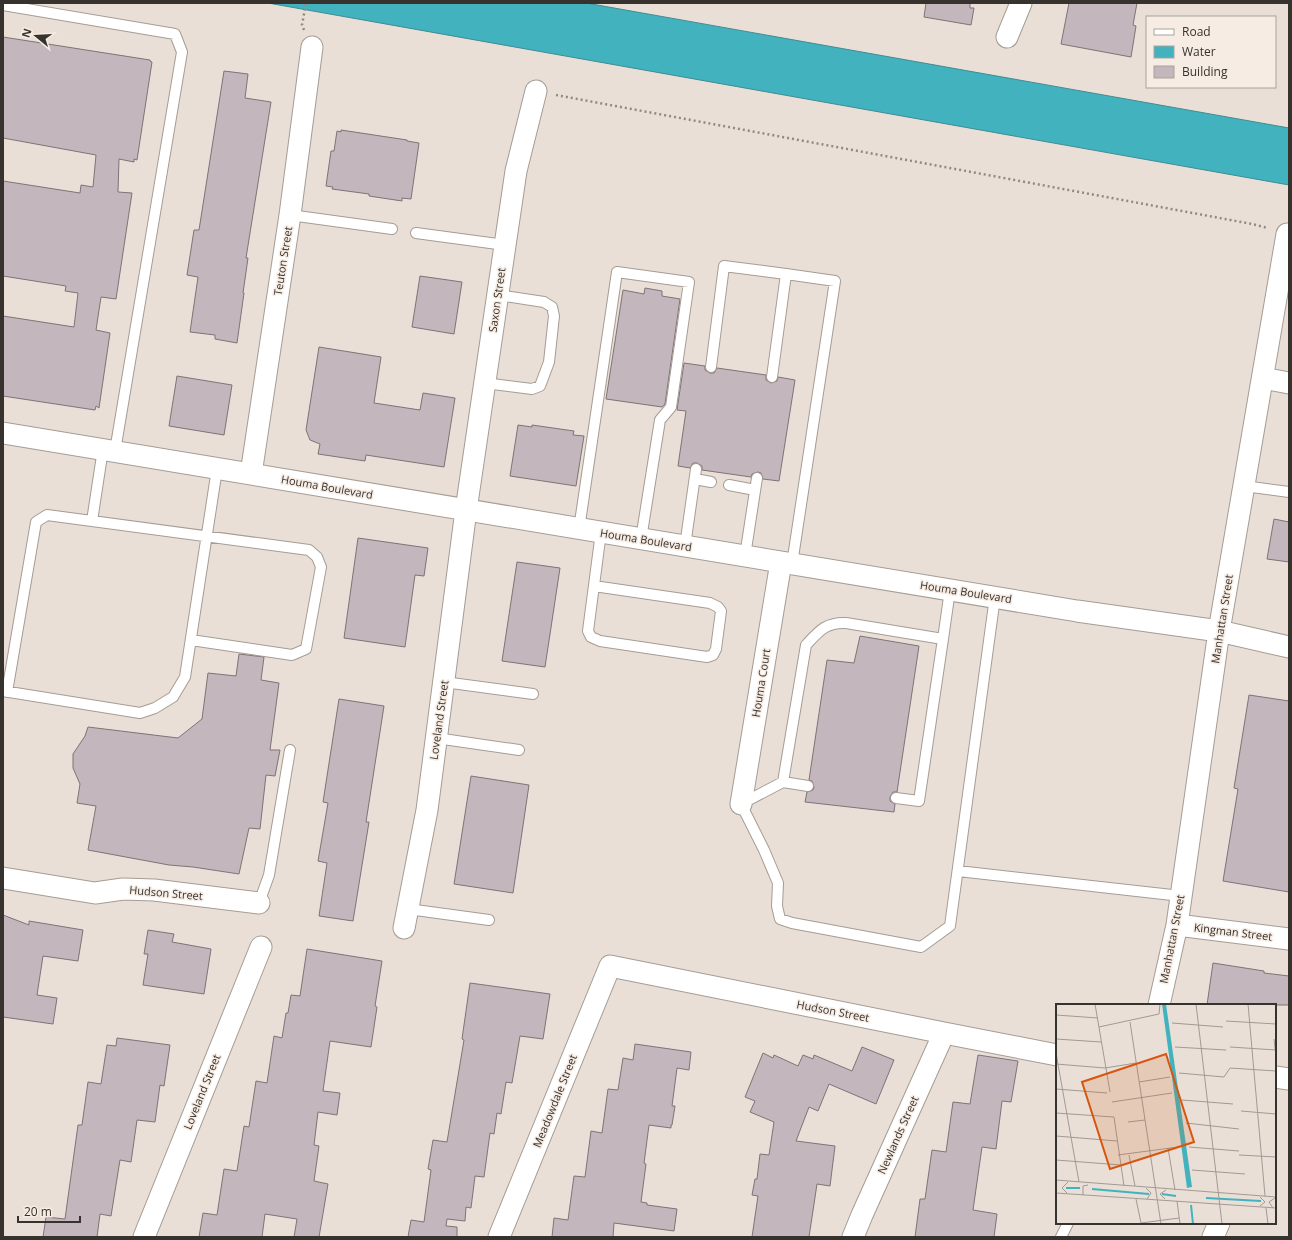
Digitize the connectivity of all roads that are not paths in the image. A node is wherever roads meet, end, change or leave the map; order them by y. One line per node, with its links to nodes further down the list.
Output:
1 (1021, 3): 3 (street)
2 (3, 5): 19 (lane)
3 (1007, 37)
4 (312, 47): 6 (street, Teuton Street)
5 (536, 91): 10 (street, Saxon Street)
6 (290, 214): 7 (lane); 21 (street, Teuton Street)
7 (392, 228)
8 (416, 233): 10 (lane)
9 (1287, 234): 15 (street, Manhattan Street)
10 (505, 245): 12 (street, Saxon Street)
11 (786, 274): 13 (lane); 14 (lane); 36 (lane)
12 (498, 295): 16 (street, Saxon Street); 16 (lane)
13 (711, 367)
14 (772, 376)
15 (1263, 378): 17 (street); 25 (street, Manhattan Street)
16 (485, 383): 28 (street, Saxon Street)
17 (1289, 383)
18 (3, 433): 19 (street, Houma Boulevard)
19 (109, 450): 20 (street, Houma Boulevard); 29 (lane)
20 (217, 468): 21 (street, Houma Boulevard); 32 (lane)
21 (251, 474): 28 (street, Houma Boulevard)
22 (757, 478): 26 (lane)
23 (711, 482): 34 (lane)
24 (729, 485): 26 (lane)
25 (1244, 486): 27 (lane); 40 (street, Manhattan Street)
26 (755, 490): 35 (lane)
27 (1289, 492)
28 (466, 510): 30 (street, Houma Boulevard); 44 (street, Loveland Street)
29 (92, 521): 32 (lane); 45 (lane)
30 (579, 529): 31 (street, Houma Boulevard); 33 (lane)
31 (601, 532): 33 (street, Houma Boulevard); 37 (lane)
32 (207, 535): 42 (lane); 42 (lane)
33 (641, 539): 34 (street, Houma Boulevard)
34 (685, 546): 35 (street, Houma Boulevard)
35 (745, 556): 36 (street, Houma Boulevard)
36 (786, 563): 38 (street, Houma Boulevard); 53 (street, Houma Court)
37 (594, 586): 37 (lane)
38 (950, 590): 39 (street, Houma Boulevard); 41 (lane)
39 (995, 597): 40 (street, Houma Boulevard); 54 (lane)
40 (1219, 631): 43 (street, Houma Boulevard); 56 (street, Manhattan Street)
41 (943, 639): 50 (lane); 52 (lane)
42 (191, 640): 45 (lane)
43 (1289, 647)
44 (444, 682): 46 (lane); 47 (street, Loveland Street)
45 (5, 692)
46 (533, 694)
47 (436, 738): 49 (lane); 58 (street, Loveland Street)
48 (290, 750): 57 (lane)
49 (519, 750)
50 (783, 782): 51 (lane); 53 (lane)
51 (808, 786)
52 (896, 798)
53 (741, 804): 54 (lane)
54 (958, 871): 56 (lane)
55 (3, 878): 57 (street, Hudson Street)
56 (1181, 896): 60 (street, Manhattan Street)
57 (259, 903)
58 (406, 918): 59 (lane)
59 (489, 920)
60 (1177, 925): 61 (street, Kingman Street); 64 (street, Manhattan Street)
61 (1289, 939)
62 (261, 947): 69 (street, Loveland Street)
63 (610, 966): 65 (street, Hudson Street); 70 (street, Meadowdale Street)
64 (1159, 1004)
65 (944, 1033): 66 (street, Hudson Street); 71 (street, Newlands Street)
66 (1056, 1055)
67 (1068, 1224): 72 (lane)
68 (1219, 1224): 73 (street)
69 (144, 1237)
70 (500, 1237)
71 (853, 1237)
72 (1062, 1237)
73 (1213, 1237)

